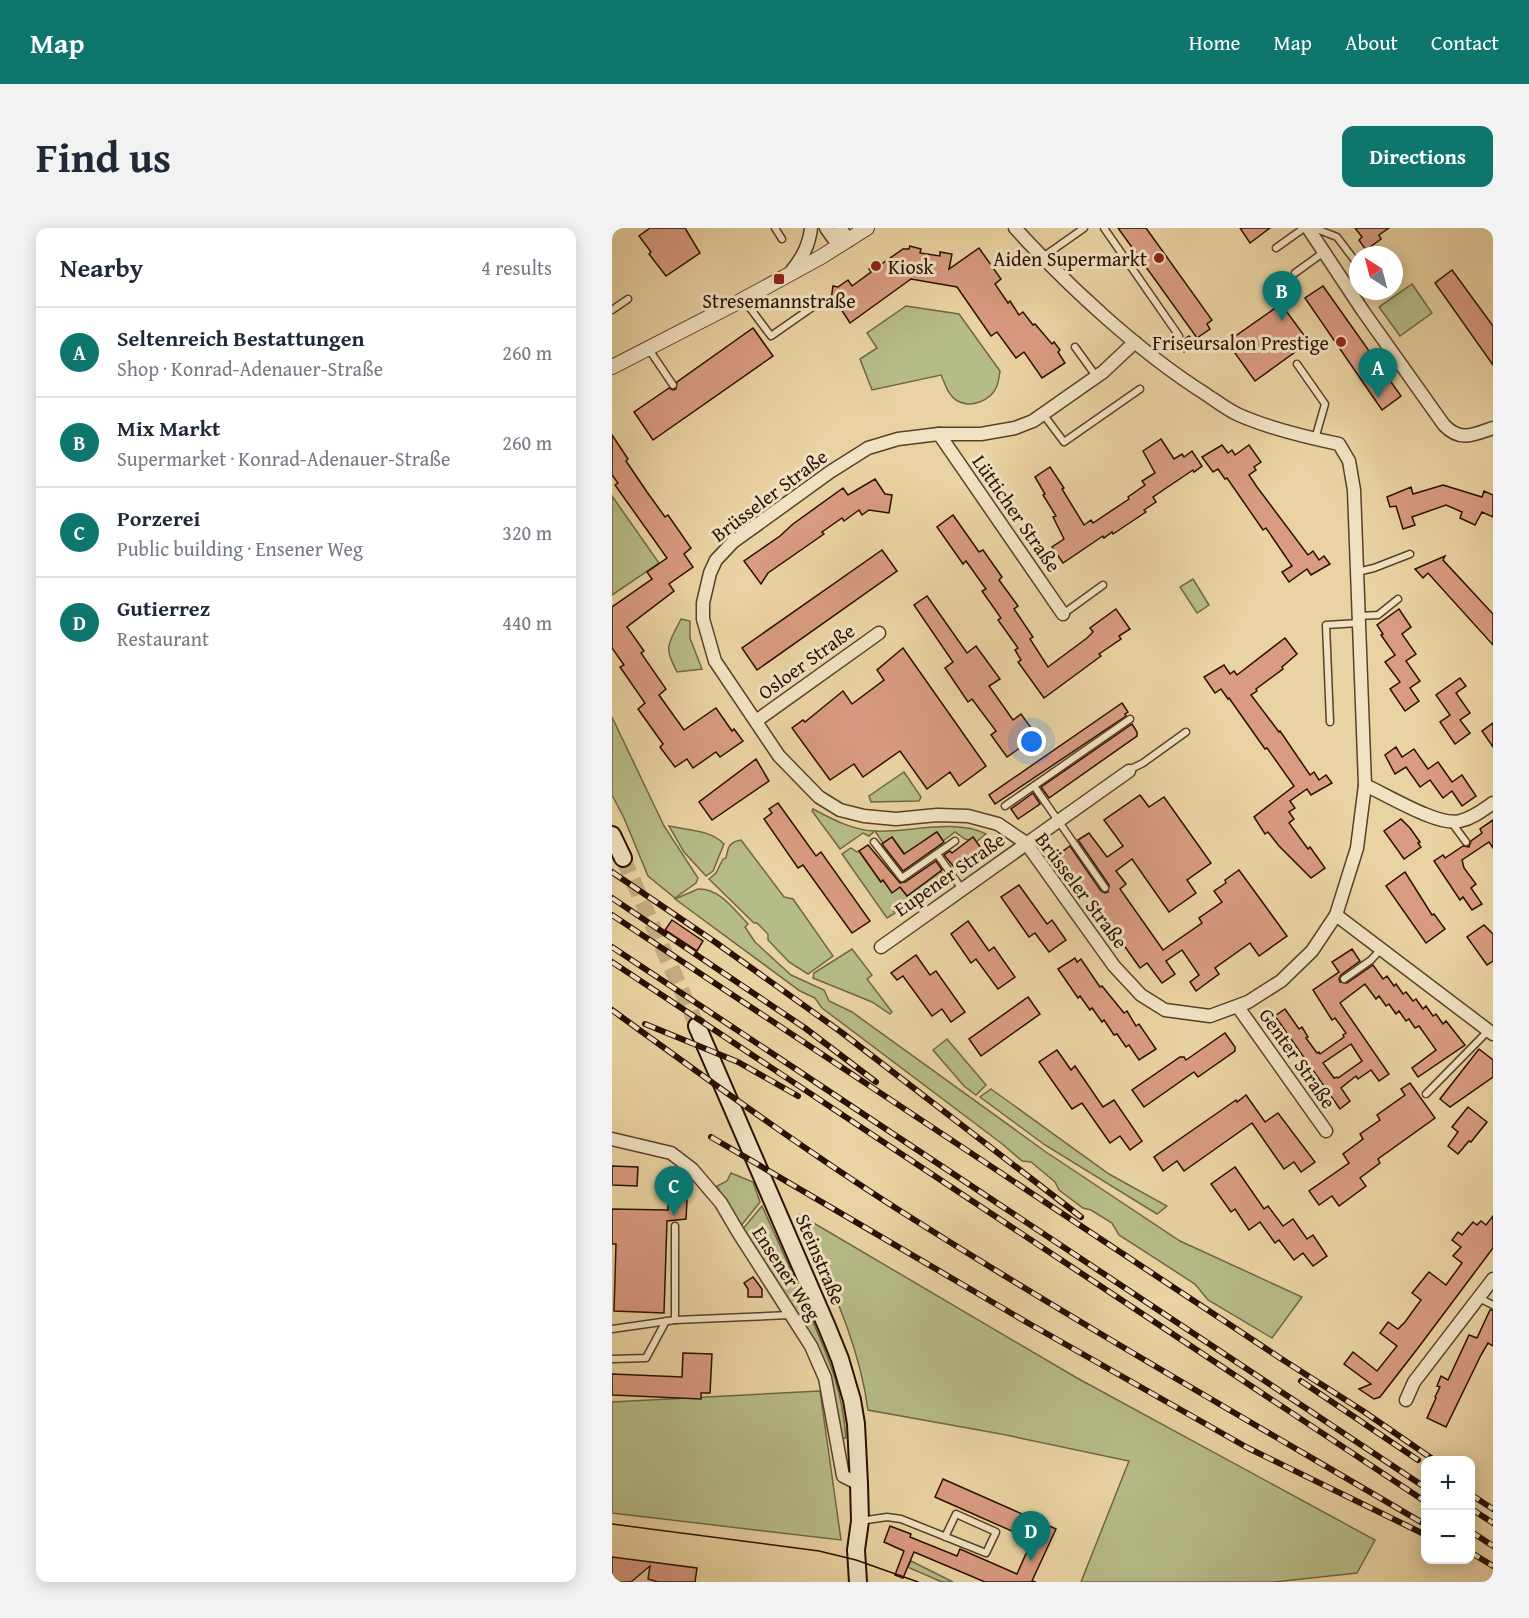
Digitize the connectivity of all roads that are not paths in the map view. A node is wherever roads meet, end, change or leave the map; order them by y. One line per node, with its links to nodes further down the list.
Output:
1 (775, 228): 11 (lane)
2 (811, 228): 17 (street)
3 (826, 228): 12 (street)
4 (840, 228): 12 (street)
5 (867, 228): 12 (street)
6 (1015, 228): 16 (street)
7 (1084, 228): 16 (lane)
8 (1104, 228): 25 (lane)
9 (1306, 228): 13 (lane); 14 (street)
10 (1314, 228): 15 (lane)
11 (782, 239)
12 (844, 243): 17 (street)
13 (1276, 248)
14 (1324, 252): 18 (lane); 19 (street)
15 (1349, 253)
16 (1042, 257): 26 (street)
17 (791, 272): 21 (street)
18 (1295, 273)
19 (1349, 284)
20 (628, 298): 24 (lane)
21 (744, 299): 23 (lane); 28 (street)
22 (1361, 300): 35 (street)
23 (814, 306)
24 (612, 310)
25 (1179, 336)
26 (1135, 342): 31 (street, Brüsseler Straße); 37 (street)
27 (1075, 347): 31 (lane)
28 (648, 348): 30 (street); 32 (lane)
29 (1297, 364): 37 (lane)
30 (612, 367)
31 (1096, 376): 34 (street, Brüsseler Straße)
32 (673, 385)
33 (1140, 389): 34 (lane)
34 (1043, 414): 36 (street, Brüsseler Straße)
35 (1493, 428)
36 (939, 434): 42 (street, Lütticher Straße); 46 (street, Brüsseler Straße)
37 (1315, 439): 39 (street, Brüsseler Straße)
38 (1410, 554): 39 (lane)
39 (1357, 572): 43 (street, Brüsseler Straße)
40 (1103, 585): 42 (lane)
41 (1398, 599): 43 (lane)
42 (1063, 614)
43 (1359, 620): 47 (lane); 50 (street, Brüsseler Straße)
44 (879, 633): 46 (street, Osloer Straße)
45 (1130, 719): 51 (lane)
46 (756, 721): 60 (street, Brüsseler Straße)
47 (1330, 722)
48 (1186, 732): 49 (lane)
49 (1128, 771): 54 (street, Eupener Straße)
50 (1365, 785): 55 (street); 65 (street, Brüsseler Straße)
51 (1034, 786): 53 (lane); 54 (lane)
52 (1493, 803): 55 (street)
53 (1005, 806)
54 (1058, 821): 60 (street, Eupener Straße); 63 (lane)
55 (1451, 822): 59 (lane)
56 (612, 835): 62 (main road)
57 (955, 841): 61 (lane)
58 (874, 842): 61 (lane)
59 (1466, 842)
60 (1026, 843): 64 (street, Eupener Straße); 69 (street, Brüsseler Straße)
61 (937, 854): 64 (lane)
62 (623, 858)
63 (1106, 888)
64 (962, 889): 66 (street, Eupener Straße)
65 (1336, 915): 67 (street); 69 (street, Brüsseler Straße)
66 (881, 947)
67 (1382, 949): 68 (lane); 71 (street)
68 (1344, 979)
69 (1238, 1007): 73 (street, Genter Straße)
70 (697, 1026): 85 (main road, Steinstraße)
71 (1491, 1033): 72 (lane)
72 (1426, 1094)
73 (1326, 1131)
74 (612, 1139): 79 (street, Ensener Weg)
75 (675, 1226): 80 (lane)
76 (1493, 1279): 77 (street)
77 (1479, 1298): 78 (lane); 84 (street)
78 (1493, 1305)
79 (790, 1315): 80 (lane); 85 (street, Ensener Weg)
80 (675, 1320): 81 (lane)
81 (666, 1321): 82 (lane); 83 (lane)
82 (612, 1329)
83 (612, 1359)
84 (1406, 1400)
85 (859, 1484): 86 (main road, Steinstraße)
86 (860, 1521): 87 (lane); 88 (main road, Steinstraße); 89 (main road, Steinstraße)
87 (945, 1537): 87 (lane)
88 (858, 1582)
89 (870, 1582)

